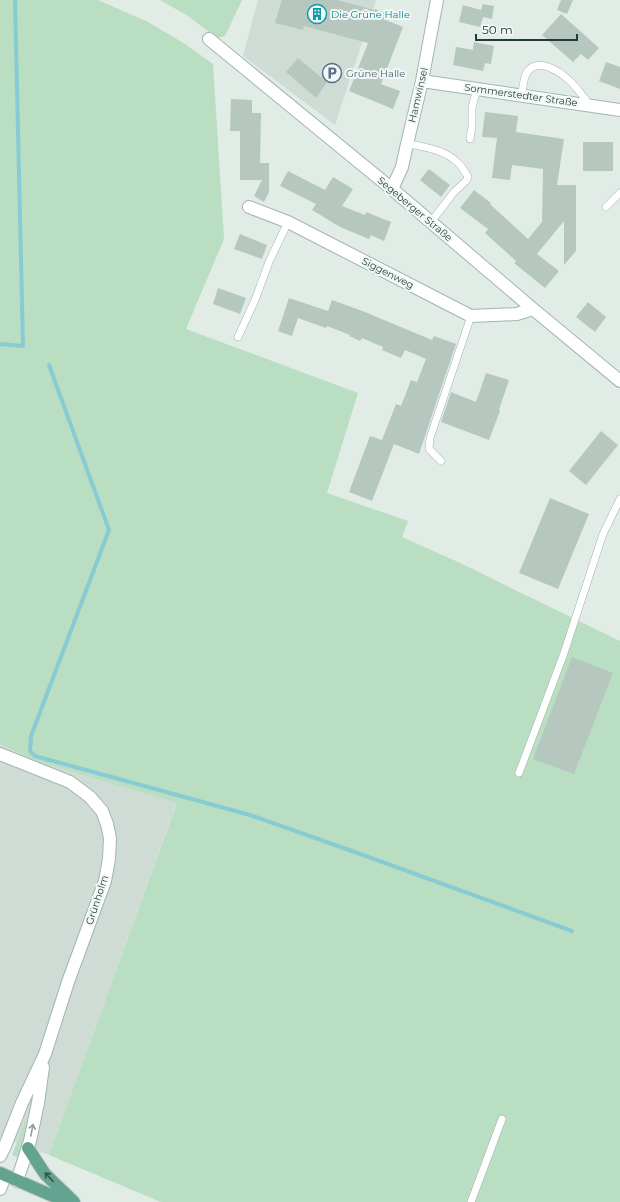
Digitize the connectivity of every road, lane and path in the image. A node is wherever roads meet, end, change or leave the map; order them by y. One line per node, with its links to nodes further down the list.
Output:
1 (437, 0): 3 (street, Hamwinsel)
2 (209, 39): 10 (street, Segeberger Straße)
3 (422, 81): 4 (street, Sommerstedter Straße); 9 (street, Hamwinsel)
4 (477, 89): 5 (street, Sommerstedter Straße); 8 (lane)
5 (521, 96): 6 (street, Sommerstedter Straße); 6 (lane)
6 (591, 106): 7 (street, Sommerstedter Straße)
7 (620, 110)
8 (470, 139)
9 (407, 144): 10 (street, Hamwinsel); 15 (lane)
10 (392, 189): 15 (street, Segeberger Straße)
11 (620, 193): 13 (lane)
12 (249, 207): 14 (street, Siggenweg)
13 (606, 207)
14 (288, 222): 17 (street, Siggenweg); 18 (lane)
15 (431, 222): 16 (street, Segeberger Straße)
16 (532, 309): 17 (street, Siggenweg); 19 (street, Segeberger Straße)
17 (471, 316): 20 (lane)
18 (238, 337)
19 (620, 382)
20 (441, 461)
21 (620, 499): 23 (lane)
22 (0, 754): 24 (street, Grünholm)
23 (519, 774)
24 (45, 1054): 26 (street, Grünholm, one-way to 24); 27 (street, Grünholm)
25 (502, 1119): 33 (lane)
26 (28, 1148): 29 (street, Grünholm); 32 (main road, one-way to 26)
27 (0, 1156)
28 (2, 1174): 29 (main road); 30 (street)
29 (17, 1181): 31 (main road)
30 (0, 1189)
31 (67, 1202)
32 (74, 1202)
33 (471, 1202)

